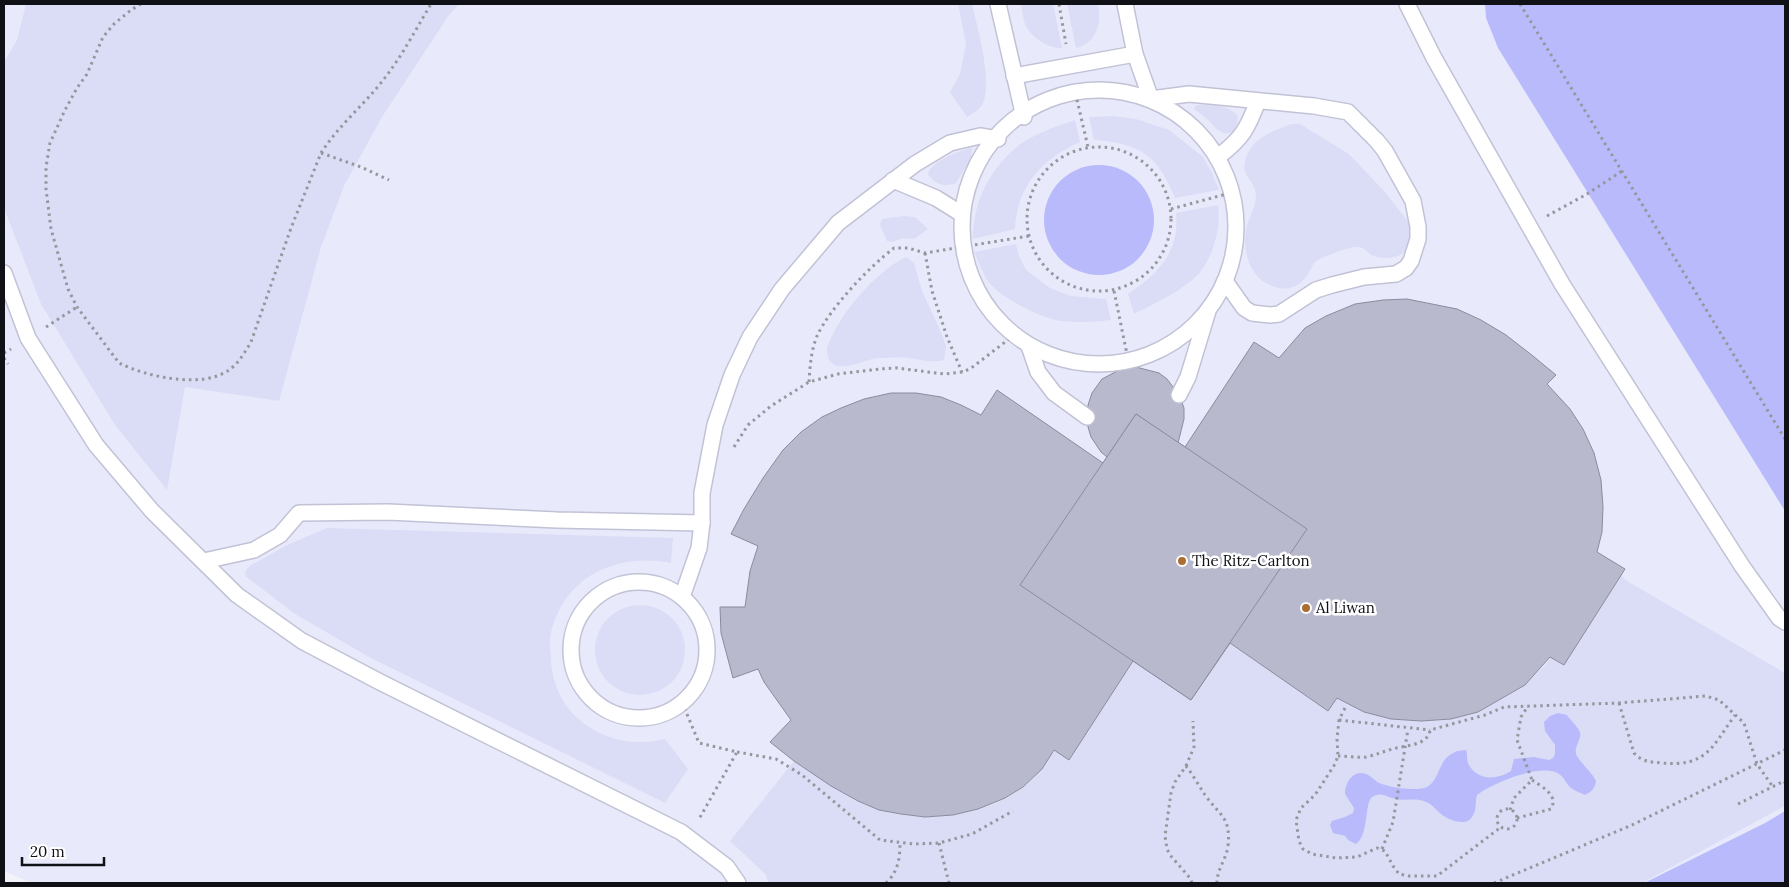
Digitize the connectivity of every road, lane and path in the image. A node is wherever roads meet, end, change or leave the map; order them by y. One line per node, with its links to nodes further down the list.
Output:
1 (141, 4): 13 (path)
2 (431, 4): 13 (path)
3 (998, 4): 8 (lane)
4 (1125, 4): 7 (lane)
5 (1407, 4): 21 (lane)
6 (1520, 4): 15 (path)
7 (1135, 54): 8 (lane); 9 (lane)
8 (1014, 76): 11 (lane)
9 (1151, 99): 10 (lane); 11 (lane); 14 (lane)
10 (1258, 100): 14 (lane); 26 (lane)
11 (1024, 117): 12 (lane)
12 (998, 139): 17 (lane); 20 (lane)
13 (321, 153): 16 (path)
14 (1219, 156): 18 (lane)
15 (1622, 171): 21 (path); 38 (path)
16 (389, 180)
17 (893, 180): 20 (lane); 40 (lane)
18 (1234, 192): 19 (path); 26 (lane)
19 (1171, 209): 22 (path); 27 (path)
20 (960, 213): 23 (lane)
21 (1528, 226): 43 (lane)
22 (1028, 236): 23 (path); 27 (path)
23 (960, 248): 24 (path); 29 (lane)
24 (925, 253): 34 (path); 35 (path)
25 (4, 273): 41 (lane)
26 (1225, 281): 28 (lane)
27 (1114, 291): 32 (path)
28 (1210, 306): 32 (lane); 36 (lane)
29 (1013, 336): 30 (lane); 34 (path)
30 (1029, 346): 32 (lane); 37 (lane)
31 (4, 358): 33 (path)
32 (1128, 358)
33 (8, 364)
34 (962, 372): 35 (path)
35 (809, 382): 39 (path)
36 (1179, 395)
37 (1087, 417)
38 (1785, 439)
39 (733, 448)
40 (702, 523): 41 (lane); 42 (lane)
41 (204, 562): 67 (lane)
42 (682, 597): 44 (lane); 44 (lane)
43 (1785, 622)
44 (682, 702): 55 (path)
45 (1619, 704): 46 (path); 48 (path); 48 (path)
46 (1528, 706): 52 (path); 59 (path)
47 (1345, 708): 49 (path)
48 (1735, 715): 57 (path)
49 (1339, 720): 51 (path); 56 (path)
50 (1193, 721): 58 (path)
51 (1408, 728): 52 (path); 53 (path)
52 (1430, 730): 53 (path)
53 (1405, 748): 56 (path); 70 (path)
54 (1785, 750): 57 (path)
55 (737, 752): 67 (path); 68 (path)
56 (1338, 756): 70 (path)
57 (1757, 764): 61 (path); 76 (path)
58 (1186, 766): 74 (path); 75 (path)
59 (1532, 780): 63 (path); 65 (path)
60 (1785, 783): 61 (path)
61 (1773, 787): 62 (path)
62 (1738, 804)
63 (1510, 810): 65 (path); 66 (path)
64 (1013, 811): 69 (path)
65 (1517, 818): 66 (path)
66 (1501, 827): 70 (path)
67 (688, 836): 71 (lane)
68 (900, 843): 69 (path); 72 (path)
69 (939, 843): 73 (path)
70 (1382, 849)
71 (738, 883)
72 (886, 883)
73 (949, 883)
74 (1192, 883)
75 (1217, 883)
76 (1494, 883)

